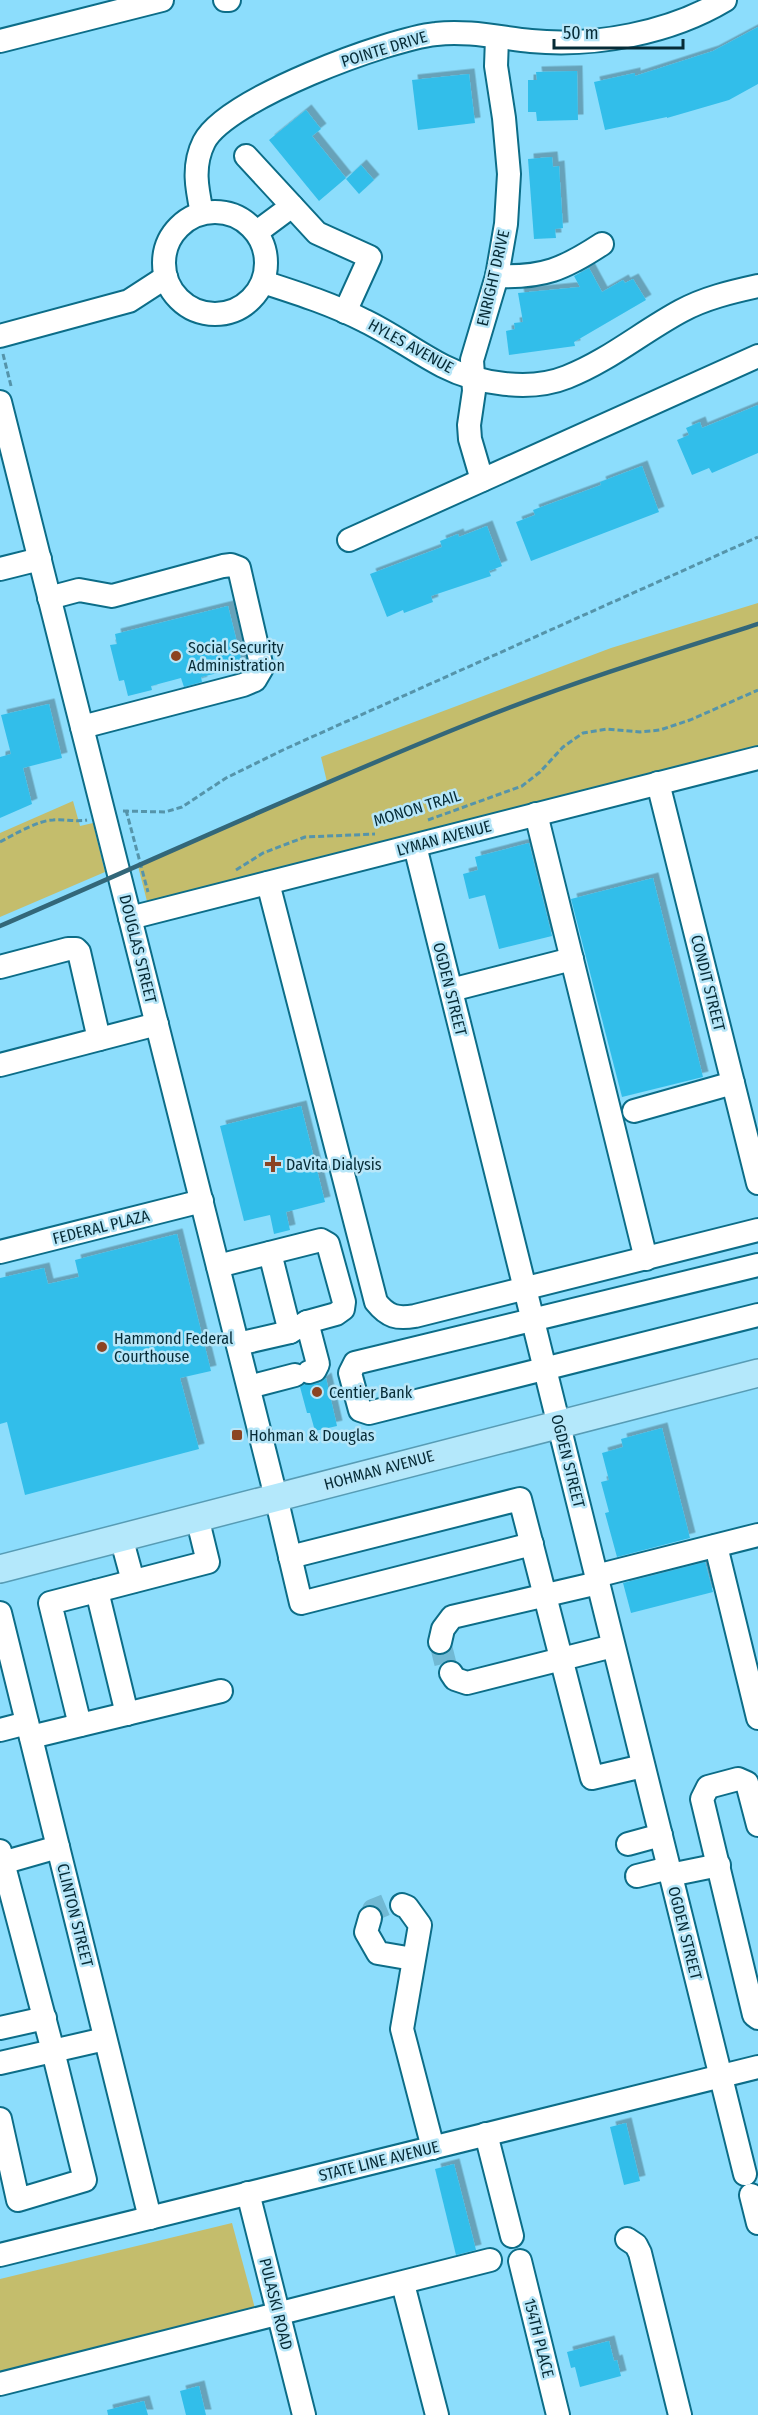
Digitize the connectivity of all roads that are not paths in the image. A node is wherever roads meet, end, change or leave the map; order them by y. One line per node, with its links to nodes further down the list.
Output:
1 (162, 0): 4 (street)
2 (725, 0): 3 (street, POINTE DRIVE)
3 (497, 38): 7 (street, POINTE DRIVE); 10 (street, ENRIGHT DRIVE)
4 (0, 41)
5 (246, 156): 6 (street)
6 (292, 206): 8 (street); 14 (street)
7 (202, 213): 8 (street); 11 (street)
8 (257, 232): 12 (street)
9 (602, 244): 10 (street)
10 (497, 276): 17 (street, ENRIGHT DRIVE)
11 (166, 277): 12 (street); 15 (street)
12 (263, 282): 14 (street, HYLES AVENUE)
13 (758, 286): 17 (street, HYLES AVENUE)
14 (345, 312): 17 (street, HYLES AVENUE)
15 (0, 336)
16 (758, 356): 19 (street)
17 (474, 378): 19 (street, ENRIGHT DRIVE)
18 (0, 405): 21 (street, DOUGLAS STREET)
19 (482, 480): 20 (street)
20 (349, 540)
21 (40, 559): 22 (street); 23 (street, DOUGLAS STREET)
22 (0, 569)
23 (49, 598): 24 (street, DOUGLAS STREET); 24 (street)
24 (82, 728): 30 (street, DOUGLAS STREET)
25 (758, 758): 26 (street, LYMAN AVENUE)
26 (658, 783): 27 (street, LYMAN AVENUE); 37 (street, CONDIT STREET)
27 (536, 814): 28 (street, LYMAN AVENUE); 31 (street)
28 (415, 846): 29 (street, LYMAN AVENUE); 33 (street, OGDEN STREET)
29 (268, 883): 30 (street, LYMAN AVENUE); 47 (street)
30 (130, 918): 34 (street, DOUGLAS STREET)
31 (572, 959): 33 (street); 44 (street)
32 (0, 967): 35 (street)
33 (451, 990): 47 (street, OGDEN STREET)
34 (157, 1024): 35 (street); 40 (street, DOUGLAS STREET)
35 (99, 1039): 36 (street)
36 (0, 1065)
37 (733, 1083): 38 (street); 39 (street, CONDIT STREET)
38 (634, 1111)
39 (758, 1183)
40 (202, 1202): 42 (street, FEDERAL PLAZA); 46 (street, DOUGLAS STREET)
41 (758, 1230): 44 (street)
42 (0, 1252)
43 (270, 1253): 46 (street); 50 (street); 50 (street)
44 (646, 1259): 47 (street)
45 (758, 1265): 49 (street)
46 (218, 1266): 51 (street, DOUGLAS STREET)
47 (525, 1290): 49 (street, OGDEN STREET)
48 (758, 1315): 52 (street)
49 (532, 1320): 52 (street, OGDEN STREET); 52 (street)
50 (298, 1327): 51 (street); 54 (street)
51 (238, 1344): 54 (street, DOUGLAS STREET)
52 (545, 1370): 55 (street, OGDEN STREET)
53 (758, 1373): 55 (main road, HOHMAN AVENUE)
54 (249, 1387): 56 (street, DOUGLAS STREET)
55 (558, 1423): 56 (main road, HOHMAN AVENUE); 64 (street, OGDEN STREET)
56 (276, 1497): 57 (main road, HOHMAN AVENUE); 62 (street, DOUGLAS STREET)
57 (197, 1517): 59 (main road, HOHMAN AVENUE); 65 (street)
58 (758, 1535): 61 (street)
59 (121, 1537): 63 (main road, HOHMAN AVENUE); 65 (street)
60 (532, 1544): 62 (street); 62 (street, DOUGLAS STREET); 67 (street)
61 (716, 1546): 64 (street); 75 (street)
62 (290, 1557)
63 (0, 1569)
64 (597, 1580): 67 (street); 70 (street, OGDEN STREET)
65 (133, 1581): 66 (street)
66 (97, 1591): 74 (street); 76 (street)
67 (545, 1595): 69 (street); 71 (street)
68 (0, 1613): 78 (street, CLINTON STREET)
69 (440, 1642)
70 (613, 1646): 71 (street); 79 (street, OGDEN STREET)
71 (562, 1659): 72 (street); 79 (street)
72 (451, 1673)
73 (220, 1691): 74 (street)
74 (127, 1714): 76 (street)
75 (758, 1718)
76 (80, 1725): 78 (street)
77 (0, 1730): 78 (street)
78 (29, 1730): 83 (street, CLINTON STREET)
79 (643, 1766): 81 (street, OGDEN STREET)
80 (758, 1826): 85 (street)
81 (661, 1835): 82 (street); 86 (street, OGDEN STREET)
82 (628, 1844)
83 (58, 1847): 84 (street); 95 (street, CLINTON STREET)
84 (1, 1857): 88 (street)
85 (719, 1865): 86 (street); 93 (street)
86 (670, 1871): 87 (street); 99 (street, OGDEN STREET)
87 (637, 1876)
88 (5, 1889): 92 (street)
89 (402, 1905): 91 (street)
90 (370, 1918): 91 (street)
91 (413, 1959): 102 (street)
92 (45, 2018): 94 (street); 96 (street)
93 (758, 2018)
94 (0, 2028)
95 (105, 2039): 96 (street); 104 (street, CLINTON STREET)
96 (53, 2051): 97 (street); 100 (street)
97 (0, 2063)
98 (758, 2067): 99 (street, STATE LINE AVENUE)
99 (721, 2076): 101 (street, STATE LINE AVENUE); 105 (street, OGDEN STREET)
100 (0, 2119)
101 (486, 2134): 102 (street, STATE LINE AVENUE); 106 (street)
102 (433, 2148): 103 (street, STATE LINE AVENUE)
103 (248, 2193): 104 (street, STATE LINE AVENUE); 112 (street, PULASKI ROAD)
104 (150, 2218): 108 (street, STATE LINE AVENUE)
105 (758, 2223)
106 (512, 2236)
107 (627, 2239): 117 (street)
108 (0, 2255)
109 (490, 2260): 111 (street)
110 (520, 2261): 116 (street, 154TH PLACE)
111 (403, 2284): 112 (street); 115 (street)
112 (279, 2314): 113 (street); 114 (street, PULASKI ROAD)
113 (0, 2384)
114 (304, 2415)
115 (436, 2415)
116 (558, 2415)
117 (680, 2415)

